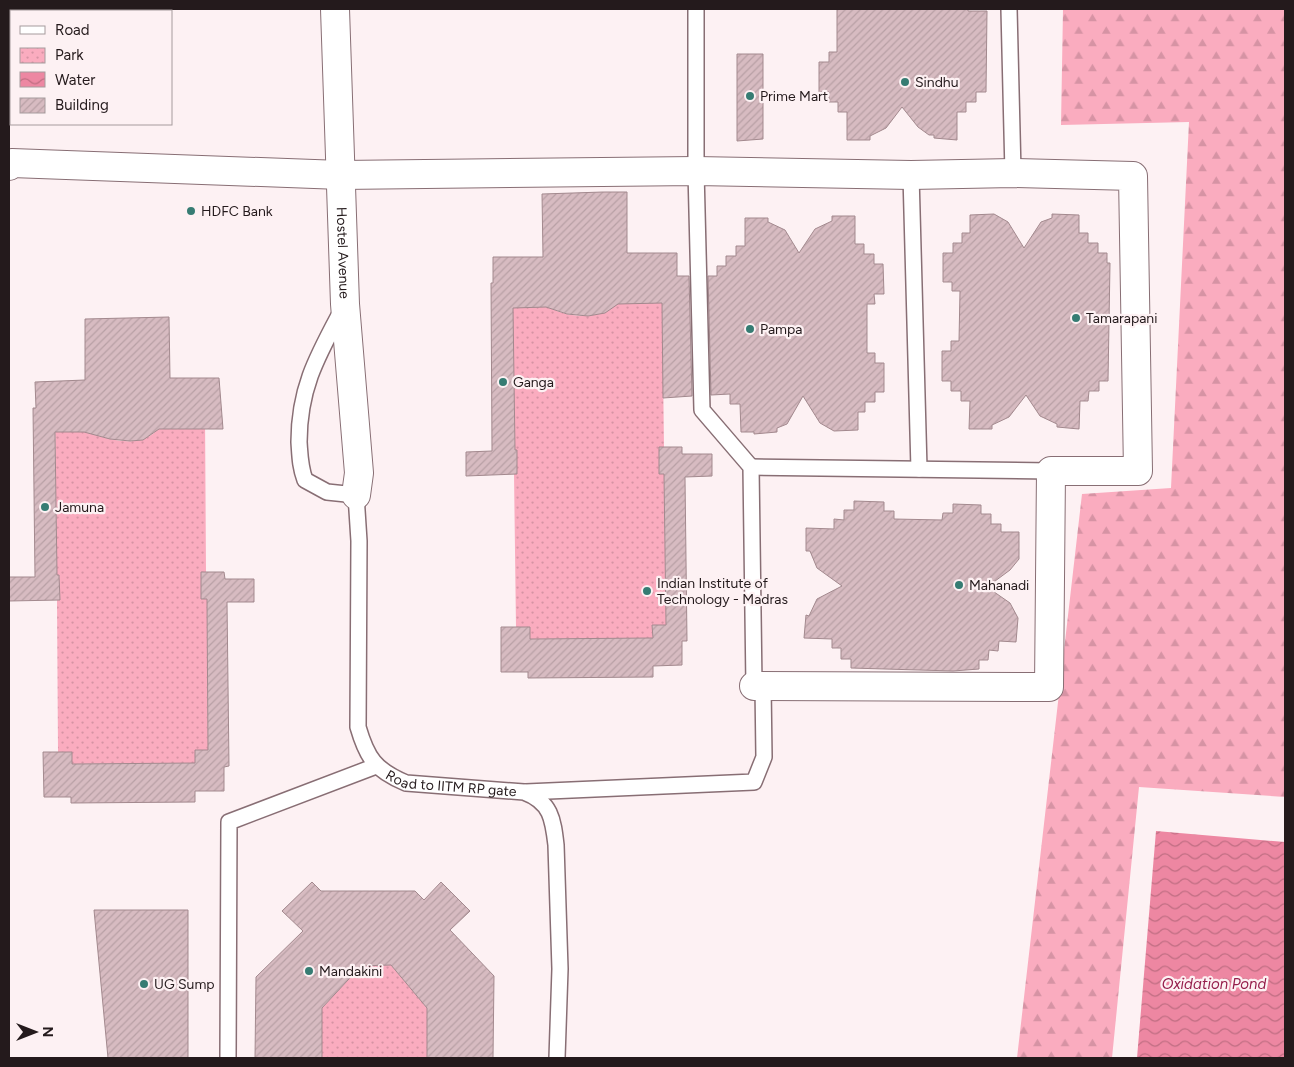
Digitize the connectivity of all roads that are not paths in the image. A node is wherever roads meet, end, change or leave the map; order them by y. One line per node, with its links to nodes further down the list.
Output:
1 (335, 9): 7 (street, Hostel Avenue)
2 (696, 9): 5 (lane)
3 (1009, 9): 6 (lane)
4 (9, 166): 7 (street)
5 (696, 171): 7 (street); 8 (street); 10 (lane)
6 (1013, 173): 8 (street); 12 (street)
7 (341, 175): 9 (street, Hostel Avenue)
8 (911, 175): 11 (lane)
9 (345, 304): 13 (street, Hostel Avenue); 13 (lane)
10 (751, 467): 11 (lane); 14 (lane)
11 (919, 469): 12 (lane)
12 (1051, 471): 14 (street)
13 (356, 495): 15 (lane, Road to IITM RP gate)
14 (758, 686): 16 (lane)
15 (376, 766): 16 (lane, Road to IITM RP gate); 17 (lane)
16 (524, 792): 18 (lane, Road to IITM RP gate)
17 (228, 1058)
18 (557, 1058)

